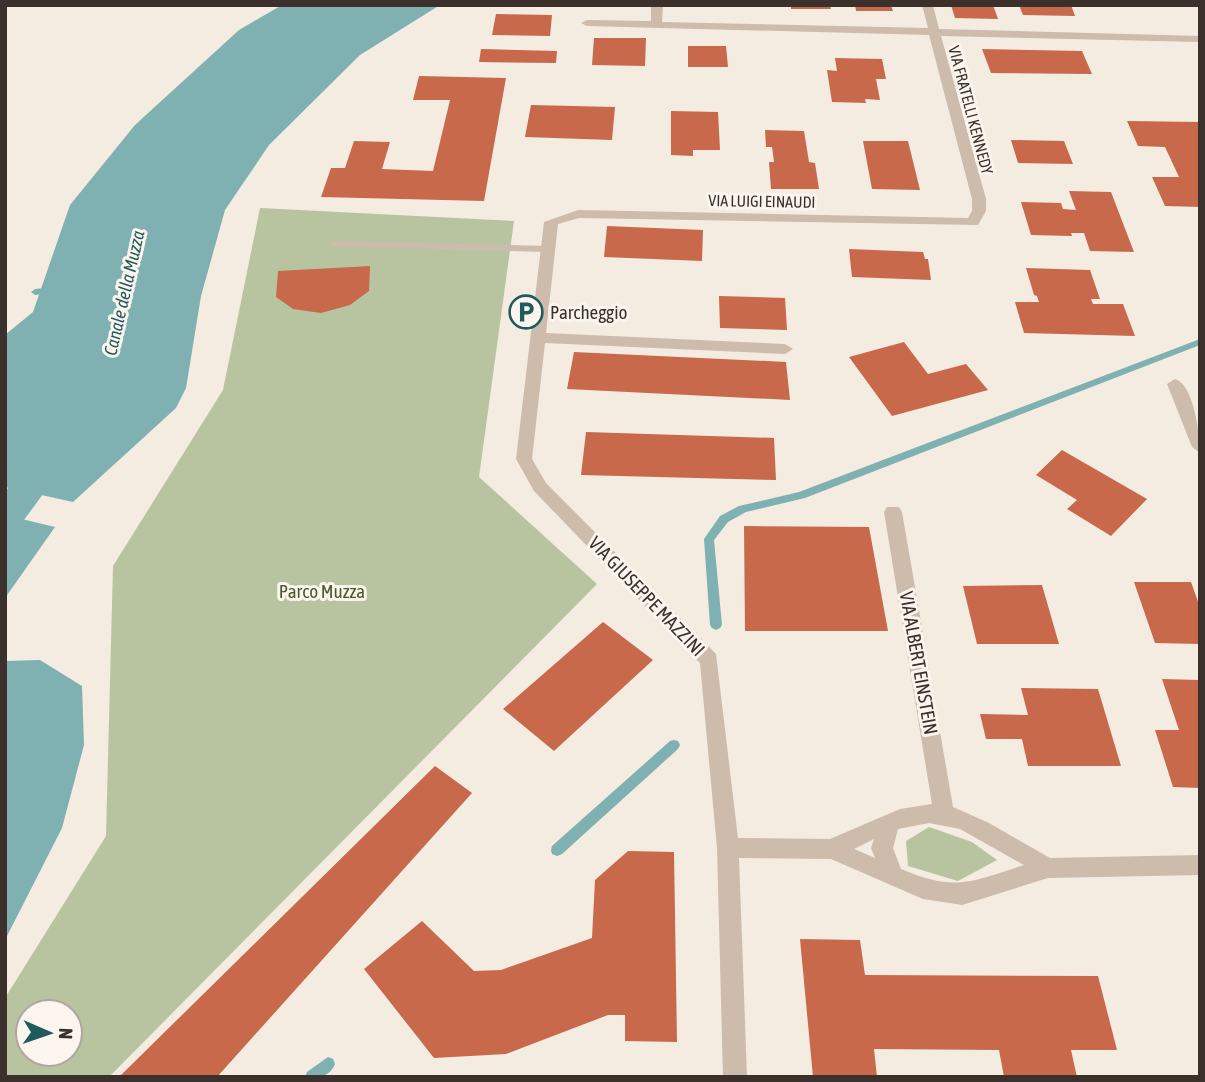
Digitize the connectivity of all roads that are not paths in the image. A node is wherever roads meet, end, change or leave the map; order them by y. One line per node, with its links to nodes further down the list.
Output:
1 (657, 5): 4 (street)
2 (927, 5): 5 (street, VIA FRATELLI KENNEDY)
3 (587, 23): 4 (street)
4 (656, 25): 5 (street)
5 (934, 32): 7 (street); 10 (street, VIA FRATELLI KENNEDY)
6 (1200, 39): 7 (street)
7 (1184, 40): 8 (street)
8 (1200, 45)
9 (551, 222): 10 (street, VIA LUIGI EINAUDI); 12 (street, VIA GIUSEPPE MAZZINI)
10 (973, 222)
11 (337, 244): 12 (lane)
12 (548, 250): 13 (street, VIA GIUSEPPE MAZZINI)
13 (538, 338): 14 (street); 20 (street, VIA GIUSEPPE MAZZINI)
14 (785, 349)
15 (1175, 384): 16 (street)
16 (1200, 447)
17 (893, 512): 18 (street, VIA ALBERT EINSTEIN)
18 (944, 814): 19 (street); 23 (street)
19 (889, 823): 21 (street); 24 (street)
20 (728, 848): 21 (street); 25 (street, VIA GIUSEPPE MAZZINI)
21 (832, 849): 24 (street)
22 (1200, 865): 23 (street)
23 (1048, 868): 24 (street)
24 (894, 878)
25 (735, 1077)

